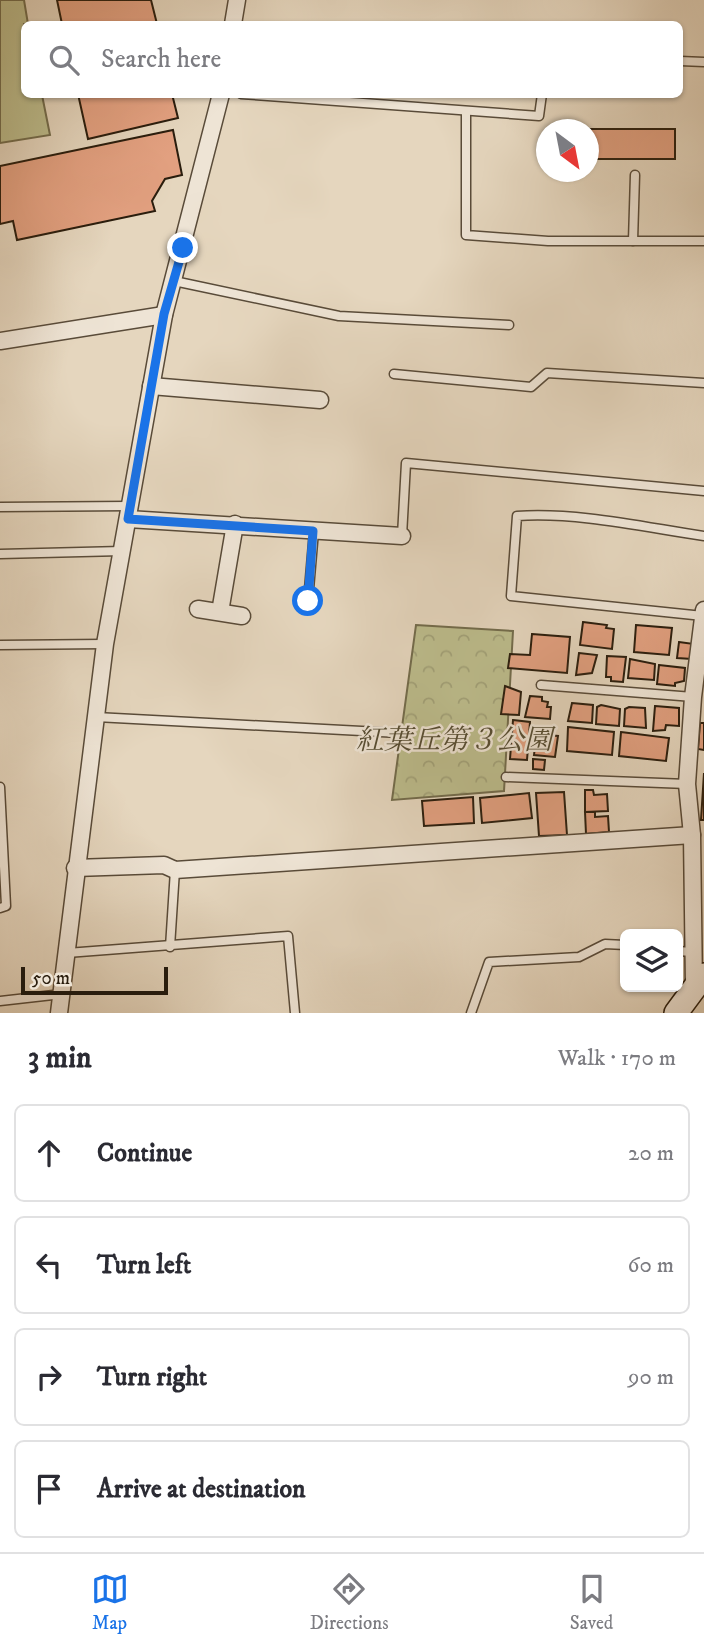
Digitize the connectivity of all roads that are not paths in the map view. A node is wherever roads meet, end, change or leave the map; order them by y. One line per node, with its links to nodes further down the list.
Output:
1 (237, 0): 2 (street)
2 (234, 21)
3 (683, 61): 4 (lane)
4 (704, 62)
5 (220, 98): 12 (street)
6 (291, 98): 8 (lane)
7 (542, 98): 8 (lane)
8 (466, 112): 10 (lane)
9 (635, 175): 10 (lane)
10 (633, 241): 11 (lane)
11 (704, 241)
12 (174, 281): 13 (street); 14 (lane)
13 (164, 314): 15 (street); 18 (street)
14 (509, 325)
15 (0, 341)
16 (394, 374): 17 (lane)
17 (704, 383)
18 (151, 386): 19 (street); 22 (street)
19 (320, 400)
20 (704, 491): 25 (lane)
21 (0, 507): 22 (lane)
22 (129, 512): 23 (street); 27 (street)
23 (235, 524): 24 (street); 32 (street)
24 (313, 531): 25 (street); 29 (lane)
25 (402, 536)
26 (704, 536): 34 (lane)
27 (122, 551): 28 (lane); 35 (street)
28 (0, 554)
29 (308, 601)
30 (198, 609): 32 (street)
31 (704, 610): 34 (street)
32 (220, 612): 33 (street)
33 (242, 616)
34 (703, 616): 38 (street)
35 (105, 644): 36 (lane); 39 (street)
36 (0, 645)
37 (541, 685): 38 (lane)
38 (693, 697): 42 (street)
39 (96, 717): 40 (lane); 45 (street)
40 (399, 733)
41 (506, 777): 42 (lane)
42 (687, 784): 44 (street)
43 (0, 787): 47 (lane)
44 (692, 835): 46 (street); 50 (street)
45 (75, 868): 46 (street); 51 (street)
46 (175, 870): 49 (lane)
47 (0, 908)
48 (620, 944): 57 (lane)
49 (170, 947): 51 (lane); 56 (lane)
50 (685, 951): 52 (street)
51 (67, 953): 53 (street)
52 (699, 982): 58 (main road)
53 (62, 994): 54 (lane); 55 (street)
54 (0, 1001)
55 (60, 1013)
56 (295, 1013)
57 (471, 1013)
58 (676, 1013)

